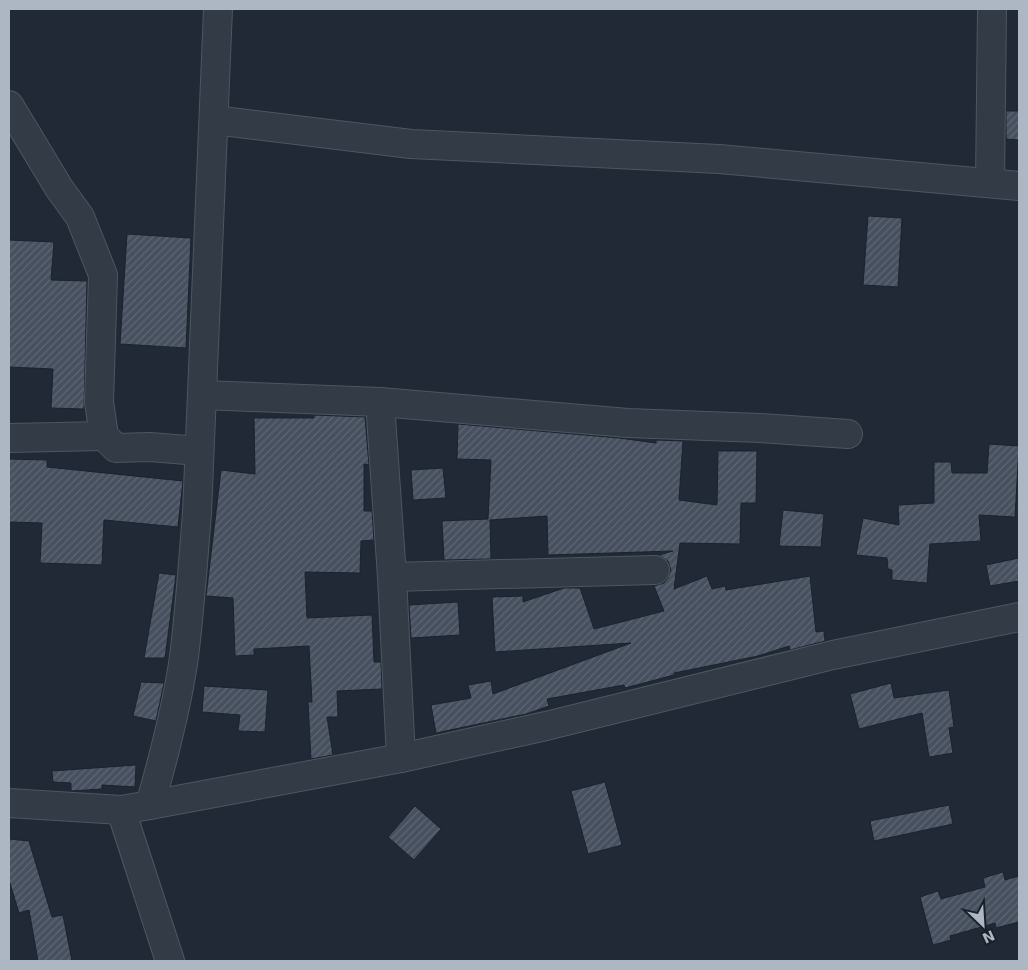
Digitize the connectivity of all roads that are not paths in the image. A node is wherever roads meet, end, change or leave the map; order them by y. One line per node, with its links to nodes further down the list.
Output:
1 (218, 9): 4 (street)
2 (992, 9): 5 (street)
3 (9, 105): 10 (street)
4 (214, 120): 5 (street); 7 (street)
5 (990, 183): 6 (street)
6 (1019, 186)
7 (202, 395): 8 (street); 12 (street)
8 (380, 402): 9 (street); 14 (street)
9 (848, 434)
10 (104, 436): 11 (street); 12 (street)
11 (9, 438)
12 (199, 451): 18 (street)
13 (655, 570): 14 (street)
14 (392, 577): 16 (street)
15 (1019, 617): 16 (street)
16 (401, 758): 18 (street)
17 (9, 802): 19 (street)
18 (150, 805): 19 (street)
19 (121, 810): 20 (street)
20 (170, 961)

